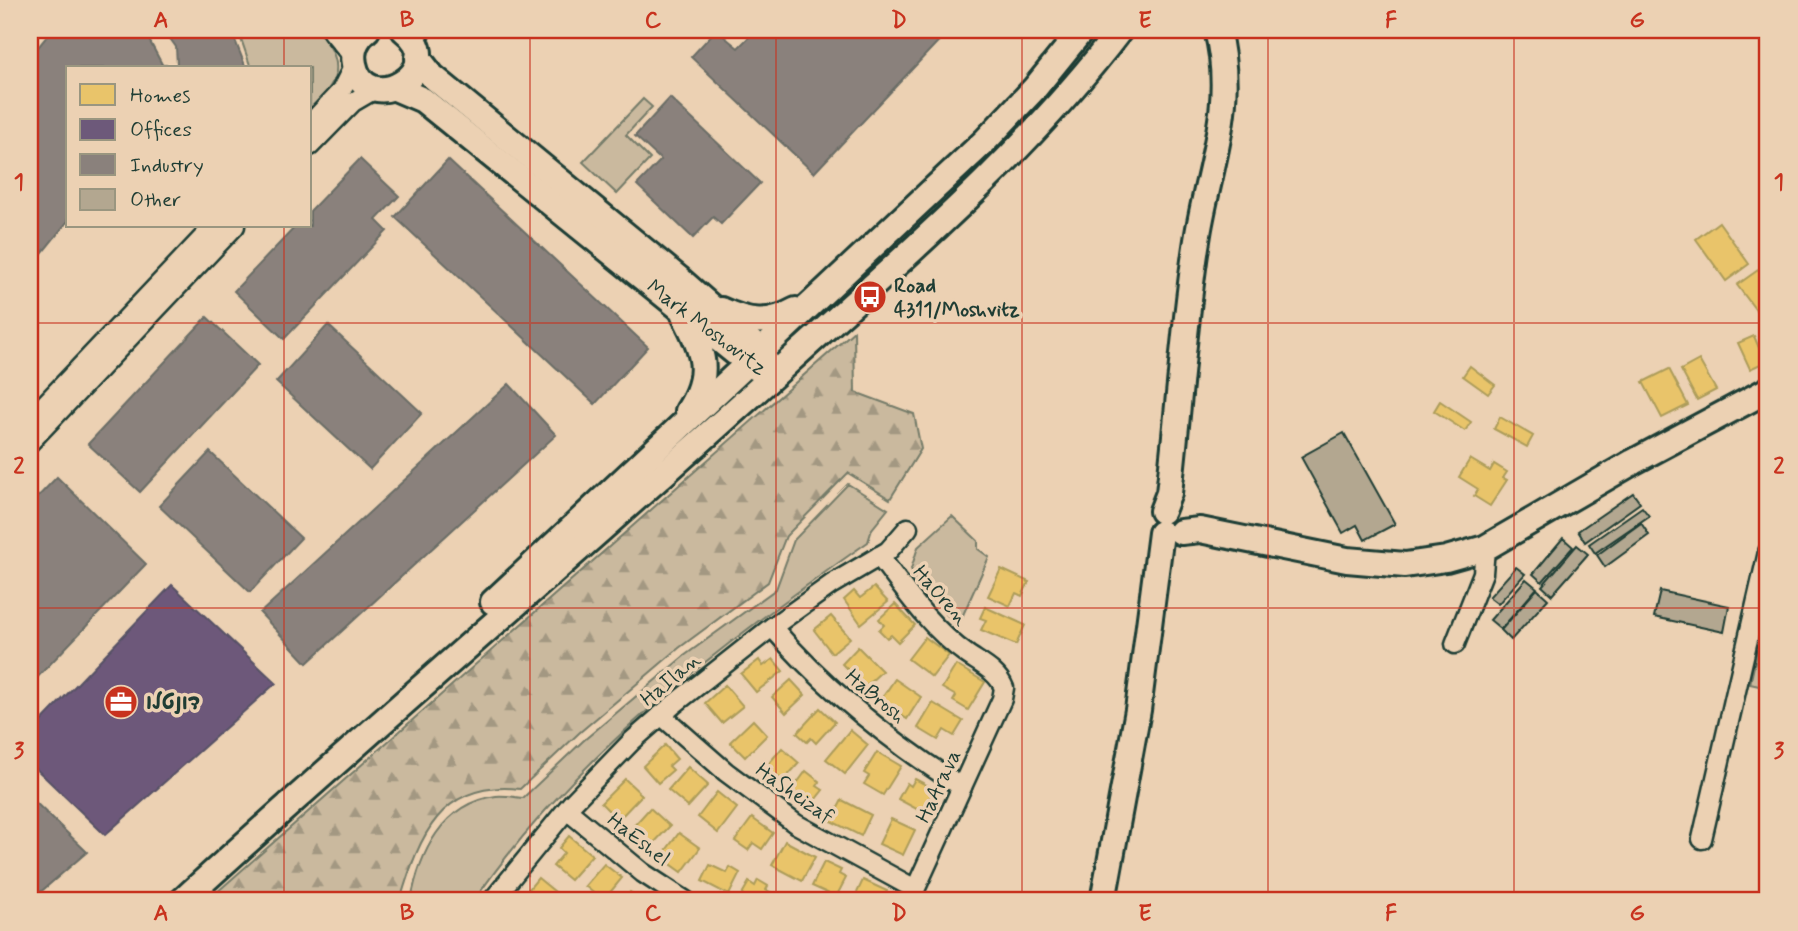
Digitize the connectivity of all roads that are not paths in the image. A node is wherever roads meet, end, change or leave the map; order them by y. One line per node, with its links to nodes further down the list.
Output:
1 (335, 30): 10 (main road, Mark Moshovitz)
2 (367, 30): 10 (main road)
3 (1082, 30): 17 (main road)
4 (1121, 30): 9 (main road)
5 (1135, 30): 9 (main road)
6 (1205, 30): 11 (main road)
7 (1217, 30): 11 (main road)
8 (416, 41): 12 (main road, Mark Moshovitz); 19 (main road, Mark Moshovitz)
9 (1102, 54): 21 (main road)
10 (354, 58): 12 (main road, Mark Moshovitz); 13 (street)
11 (1222, 61): 26 (main road)
12 (386, 88): 14 (street); 18 (main road, Mark Moshovitz)
13 (312, 122)
14 (312, 144)
15 (212, 228): 23 (street)
16 (233, 228): 25 (street)
17 (811, 301): 19 (main road); 20 (main road)
18 (678, 305): 20 (main road, Mark Moshovitz); 24 (main road)
19 (709, 305): 20 (main road, Mark Moshovitz)
20 (754, 357): 21 (main road, Mark Moshovitz); 24 (main road)
21 (772, 377): 38 (main road)
22 (1768, 390): 28 (main road)
23 (30, 420)
24 (676, 430): 38 (main road)
25 (30, 442)
26 (1174, 523): 28 (main road); 43 (main road)
27 (908, 528): 30 (street, HaIlan)
28 (1485, 548): 32 (street)
29 (1768, 552): 37 (street)
30 (879, 556): 31 (street, HaIlan); 33 (street, HaOren)
31 (772, 627): 34 (street, HaIlan); 35 (street, HaBrosh)
32 (1455, 644)
33 (1004, 688): 35 (street, HaArava)
34 (661, 715): 36 (street, HaIlan); 39 (street, HaSheizaf)
35 (962, 787): 39 (street, HaArava)
36 (567, 810): 41 (street, HaIlan); 42 (street, HaEshel)
37 (1702, 839)
38 (211, 875): 40 (main road)
39 (913, 895)
40 (182, 901)
41 (492, 901)
42 (686, 901)
43 (1103, 901)

